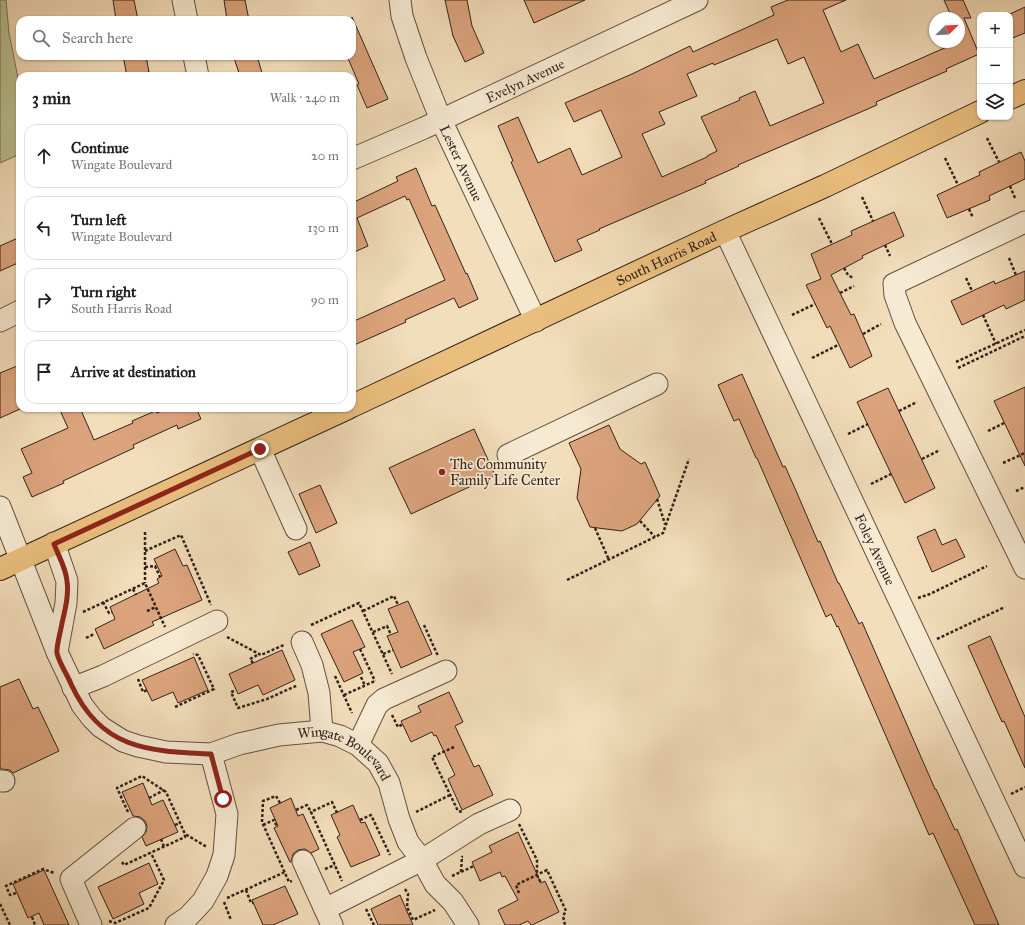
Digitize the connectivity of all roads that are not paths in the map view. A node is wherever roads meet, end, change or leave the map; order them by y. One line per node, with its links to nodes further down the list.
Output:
1 (183, 0): 4 (street)
2 (400, 0): 10 (street, Lester Avenue)
3 (697, 0): 10 (street, Evelyn Avenue)
4 (186, 16)
5 (195, 60): 6 (street)
6 (197, 72)
7 (1025, 91): 8 (main road)
8 (1013, 97)
9 (977, 113): 13 (main road, South Harris Road)
10 (441, 120): 11 (street, Evelyn Avenue); 16 (street, Lester Avenue)
11 (356, 157)
12 (1025, 222): 26 (street)
13 (725, 231): 16 (main road, South Harris Road); 40 (street, Foley Avenue)
14 (16, 313): 15 (street)
15 (0, 321)
16 (536, 321): 18 (main road, South Harris Road)
17 (657, 384): 21 (street)
18 (356, 404)
19 (339, 412): 20 (main road)
20 (260, 449): 23 (street); 24 (main road)
21 (508, 455)
22 (0, 507): 25 (street, Wingate Boulevard)
23 (296, 529)
24 (54, 544): 25 (main road); 30 (street)
25 (21, 560): 27 (main road); 30 (street, Wingate Boulevard)
26 (1025, 568)
27 (0, 569)
28 (217, 621): 32 (street)
29 (302, 642): 33 (street)
30 (57, 652): 32 (street, Wingate Boulevard)
31 (442, 662): 34 (street)
32 (73, 688): 35 (street, Wingate Boulevard)
33 (322, 731): 34 (street, Wingate Boulevard); 35 (street, Wingate Boulevard)
34 (358, 745): 38 (street, Wingate Boulevard)
35 (211, 754): 43 (street)
36 (510, 810): 38 (street)
37 (132, 821): 42 (street)
38 (422, 860): 41 (street); 44 (street, Wingate Boulevard)
39 (303, 861): 41 (street)
40 (1025, 867)
41 (328, 917)
42 (99, 923)
43 (176, 925)
44 (468, 925)

